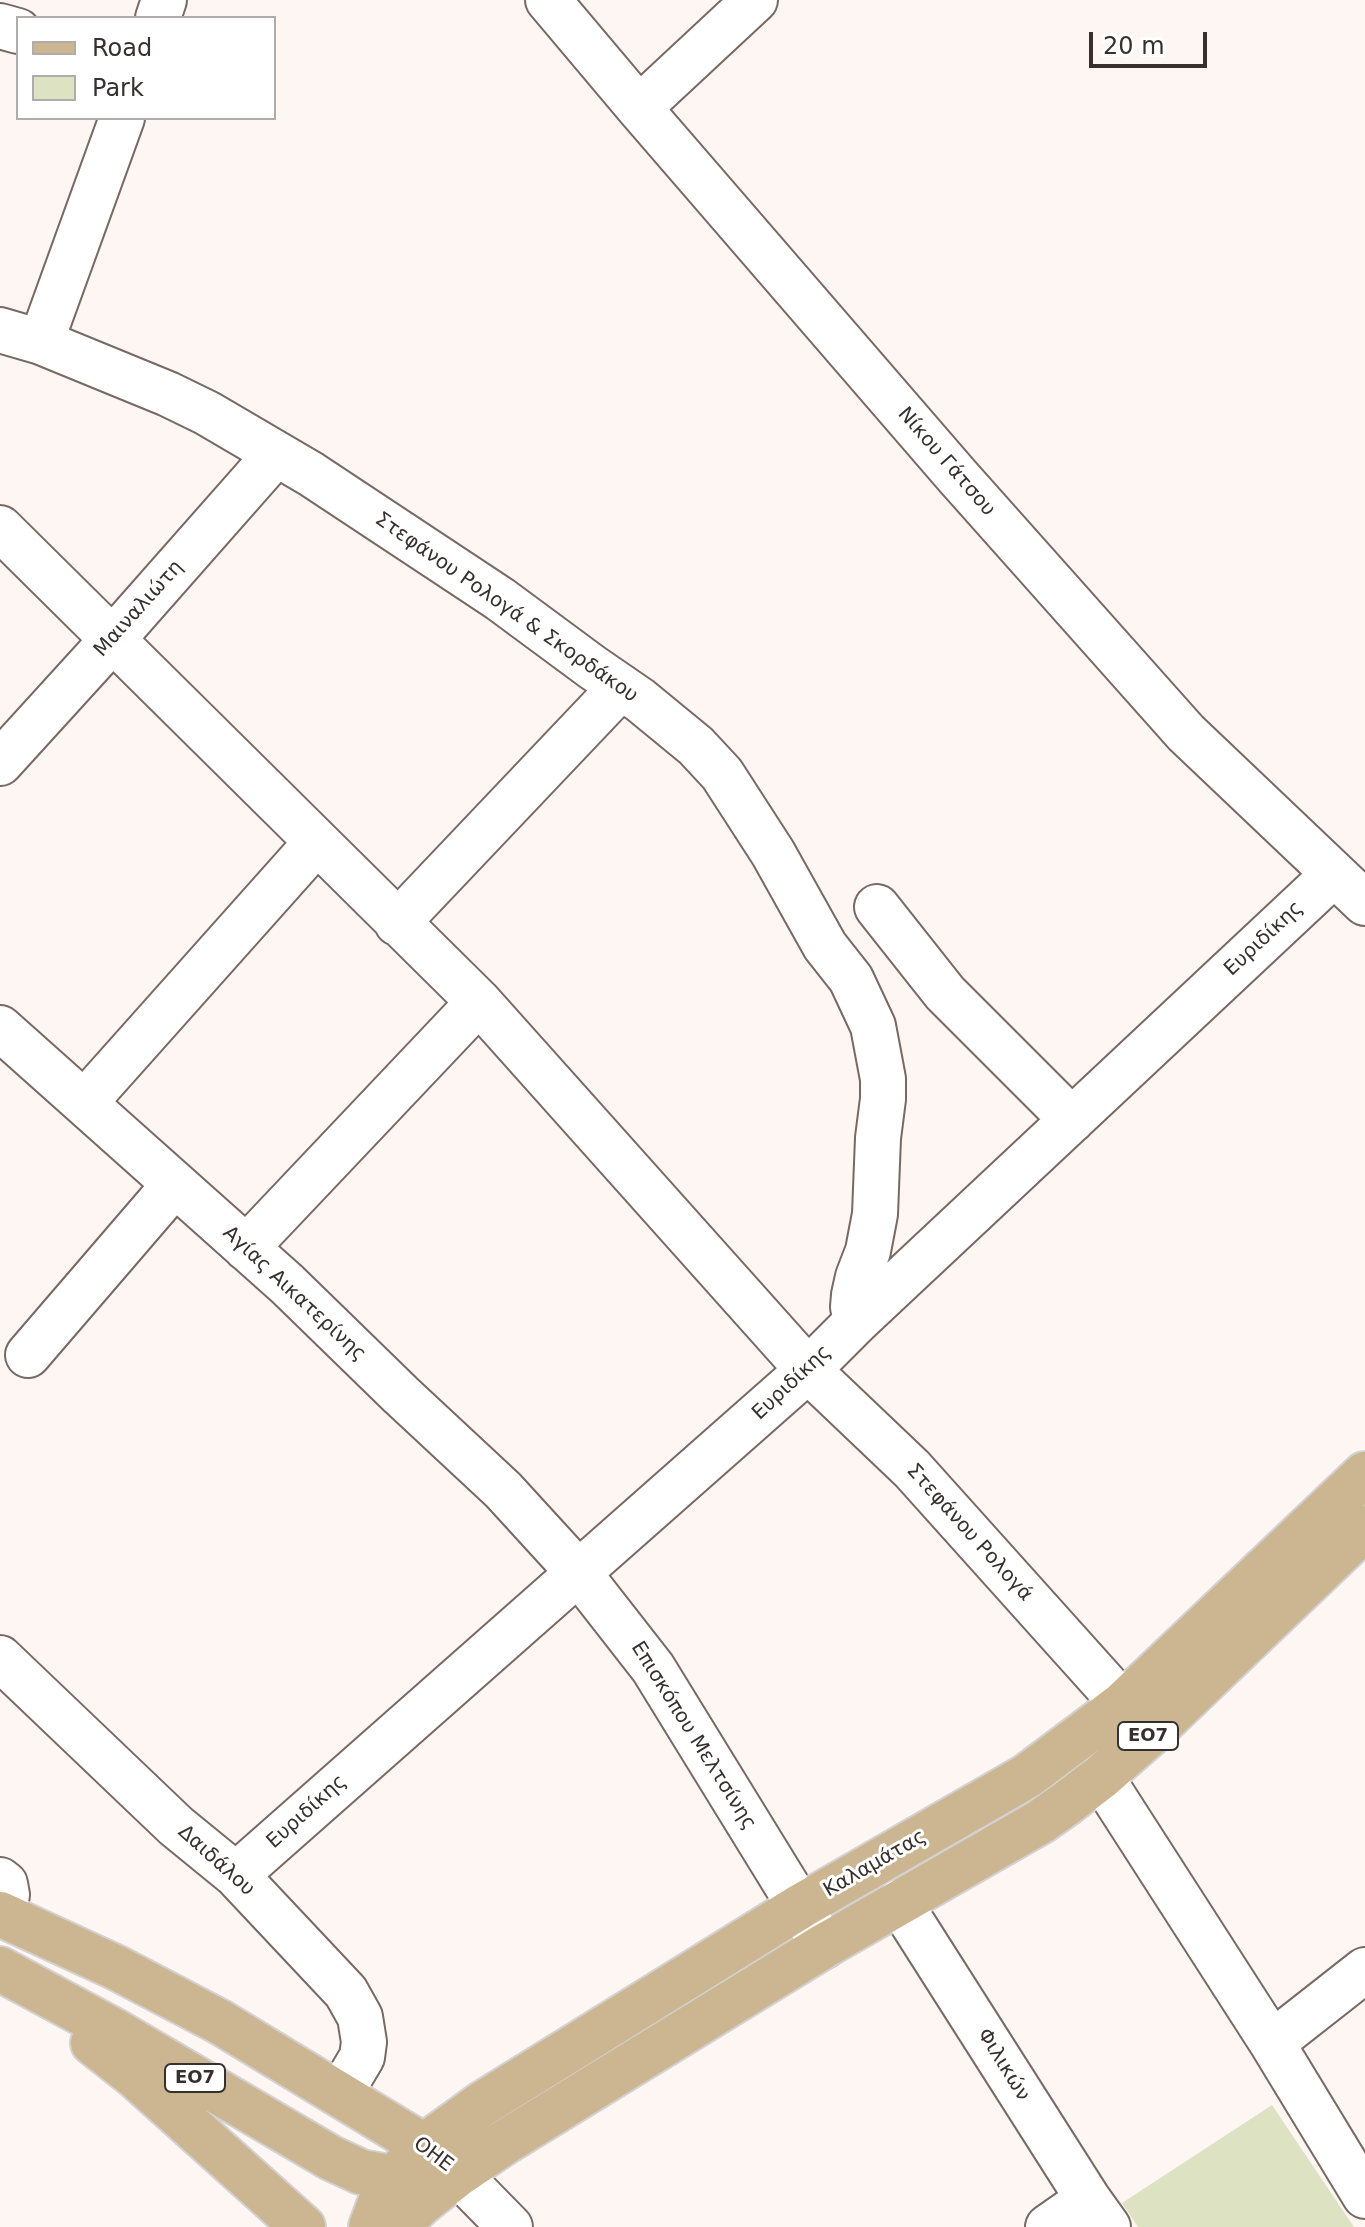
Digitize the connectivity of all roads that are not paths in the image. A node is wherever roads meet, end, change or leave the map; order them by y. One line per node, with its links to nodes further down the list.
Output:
1 (548, 0): 3 (street, Νίκου Γάτσου)
2 (755, 0): 3 (street)
3 (639, 108): 13 (street, Νίκου Γάτσου)
4 (121, 120): 6 (street)
5 (0, 330): 6 (street, Στεφάνου Ρολογά & Σκορδάκου)
6 (41, 342): 7 (street, Στεφάνου Ρολογά & Σκορδάκου)
7 (276, 454): 9 (street, Μαιναλιώτη); 10 (street, Στεφάνου Ρολογά & Σκορδάκου)
8 (0, 528): 9 (street)
9 (112, 640): 11 (street, Μαιναλιώτη); 12 (street)
10 (621, 687): 15 (street); 22 (street, Στεφάνου Ρολογά & Σκορδάκου)
11 (0, 763)
12 (316, 843): 15 (street); 18 (street)
13 (1349, 889): 19 (street, Ευριδίκης)
14 (877, 907): 19 (street)
15 (397, 923): 16 (street)
16 (479, 1002): 21 (street); 24 (street)
17 (0, 1028): 18 (street, Αγίας Αικατερίνης)
18 (85, 1102): 20 (street, Αγίας Αικατερίνης)
19 (1072, 1120): 22 (street, Ευριδίκης)
20 (175, 1184): 21 (street, Αγίας Αικατερίνης); 23 (street)
21 (246, 1248): 27 (street, Αγίας Αικατερίνης)
22 (856, 1322): 24 (street, Ευριδίκης)
23 (28, 1355)
24 (808, 1370): 27 (street, Ευριδίκης); 29 (street, Στεφάνου Ρολογά)
25 (1365, 1474): 29 (main road, Καλαμάτας / ΕΟ7)
26 (1365, 1528): 30 (main road, ΕΟ7)
27 (578, 1572): 31 (street, Ευριδίκης); 34 (street, Επισκόπου Μελτσίνης)
28 (0, 1658): 31 (street, Δαιδάλου)
29 (1123, 1704): 34 (main road, Καλαμάτας / ΕΟ7)
30 (1101, 1777): 33 (main road, ΕΟ7); 39 (street)
31 (236, 1875): 40 (street, Δαιδάλου)
32 (0, 1880): 35 (street)
33 (899, 1902): 36 (main road, ΕΟ7); 45 (street, Φιλικών)
34 (801, 1906): 36 (street, Επισκόπου Μελτσίνης); 41 (main road, Καλαμάτας / ΕΟ7)
35 (0, 1913): 40 (main road, ΟΗΕ)
36 (824, 1946): 42 (main road, ΕΟ7)
37 (0, 1969): 43 (main road, ΟΗΕ / ΕΟ7); 46 (main road)
38 (1365, 1970): 39 (street)
39 (1272, 2043): 44 (street)
40 (340, 2094): 41 (main road, ΟΗΕ)
41 (424, 2146): 42 (street, ΟΗΕ); 43 (main road, Καλαμάτας)
42 (458, 2174): 43 (main road, ΟΗΕ / ΕΟ7); 48 (main road); 49 (street)
43 (394, 2178): 47 (main road, Καλαμάτας)
44 (1365, 2196)
45 (1098, 2213): 50 (street)
46 (303, 2227)
47 (371, 2227)
48 (397, 2227)
49 (510, 2227)
50 (1048, 2227)

